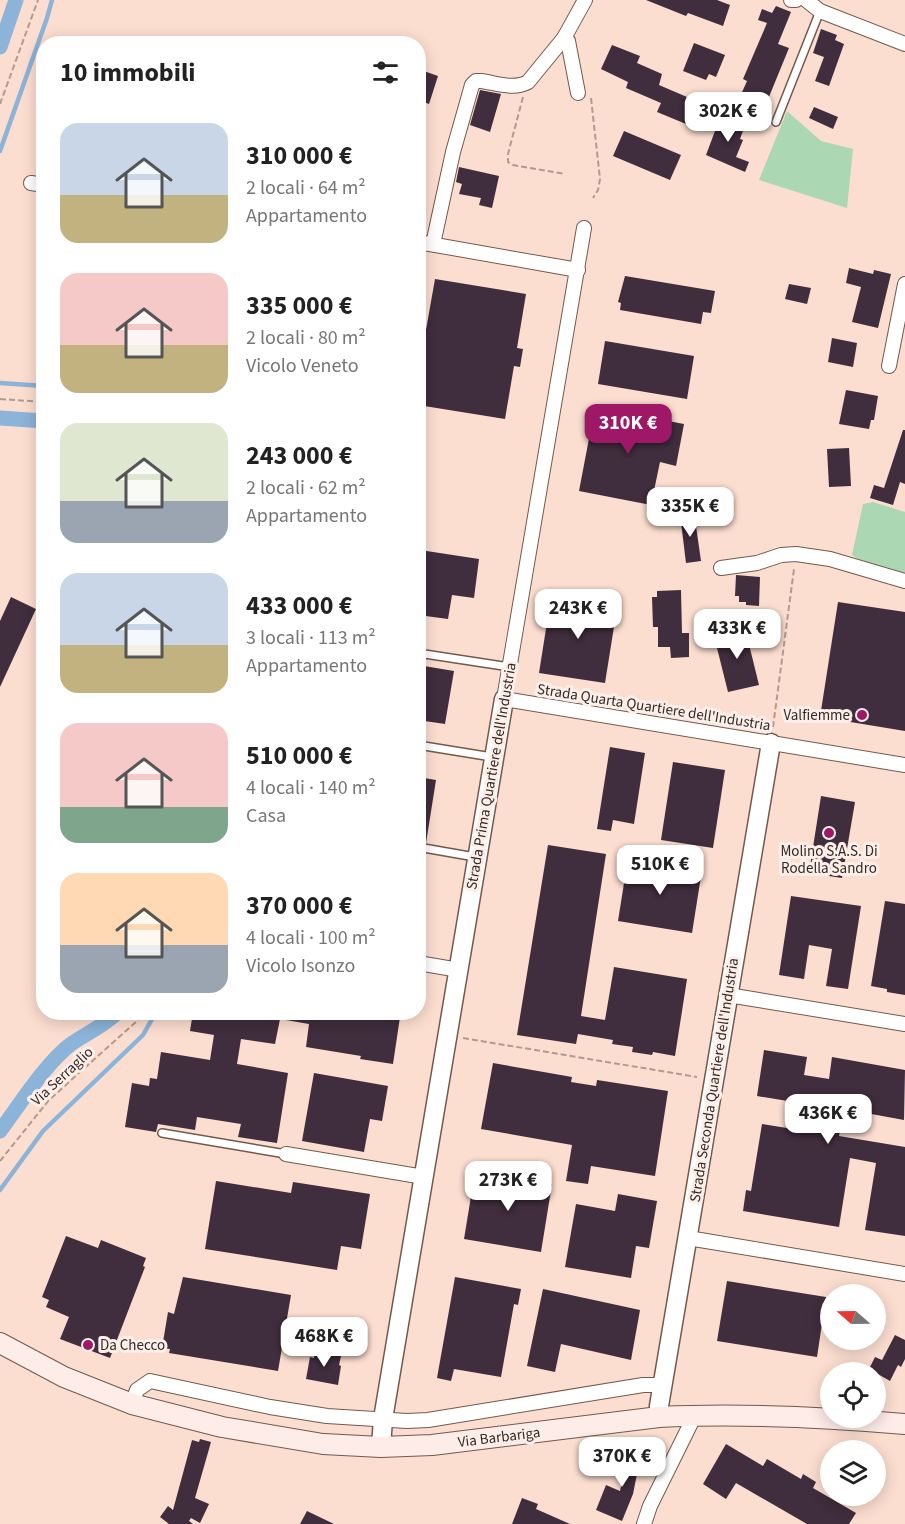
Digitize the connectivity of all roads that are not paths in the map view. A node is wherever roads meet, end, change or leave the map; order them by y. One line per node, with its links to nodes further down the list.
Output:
1 (585, 0): 6 (street)
2 (791, 0): 3 (street)
3 (796, 0)
4 (806, 0): 5 (street)
5 (820, 11): 7 (street); 9 (lane)
6 (564, 38): 8 (street); 11 (street)
7 (905, 44)
8 (585, 96)
9 (776, 122)
10 (584, 228): 13 (street, Strada Prima Quartiere dell'Industria)
11 (426, 240)
12 (426, 243): 13 (street)
13 (578, 270): 19 (street, Strada Prima Quartiere dell'Industria)
14 (905, 284): 15 (street)
15 (889, 366)
16 (721, 568): 17 (street)
17 (905, 581)
18 (426, 654): 19 (lane)
19 (510, 667): 20 (street, Strada Prima Quartiere dell'Industria)
20 (504, 699): 21 (street, Strada Quarta Quartiere dell'Industria); 23 (street, Strada Prima Quartiere dell'Industria)
21 (771, 743): 24 (street, Strada Quarta Quartiere dell'Industria); 29 (street, Strada Seconda Quartiere dell'Industria)
22 (426, 747): 23 (lane)
23 (495, 757): 26 (street, Strada Prima Quartiere dell'Industria)
24 (905, 765)
25 (426, 848): 26 (lane)
26 (477, 857): 28 (street, Strada Prima Quartiere dell'Industria)
27 (426, 964): 28 (street)
28 (459, 970): 33 (street, Strada Prima Quartiere dell'Industria)
29 (728, 995): 30 (street); 34 (street, Strada Seconda Quartiere dell'Industria)
30 (905, 1024)
31 (162, 1132): 32 (lane)
32 (286, 1154): 33 (street)
33 (424, 1177): 41 (street, Strada Prima Quartiere dell'Industria)
34 (688, 1238): 35 (street); 37 (street, Strada Seconda Quartiere dell'Industria)
35 (905, 1274)
36 (0, 1343): 38 (main road, Via Barbariga)
37 (662, 1385): 40 (street, Strada Seconda Quartiere dell'Industria); 41 (street, Via Barbariga)
38 (132, 1404): 41 (street, Via Barbariga); 43 (main road, Via Barbariga)
39 (690, 1416): 40 (main road, Via Barbariga); 42 (main road, Via Barbariga); 44 (street)
40 (659, 1418): 43 (main road, Via Barbariga)
41 (383, 1419): 43 (street, Strada Prima Quartiere dell'Industria)
42 (905, 1424)
43 (381, 1447)
44 (644, 1524)

